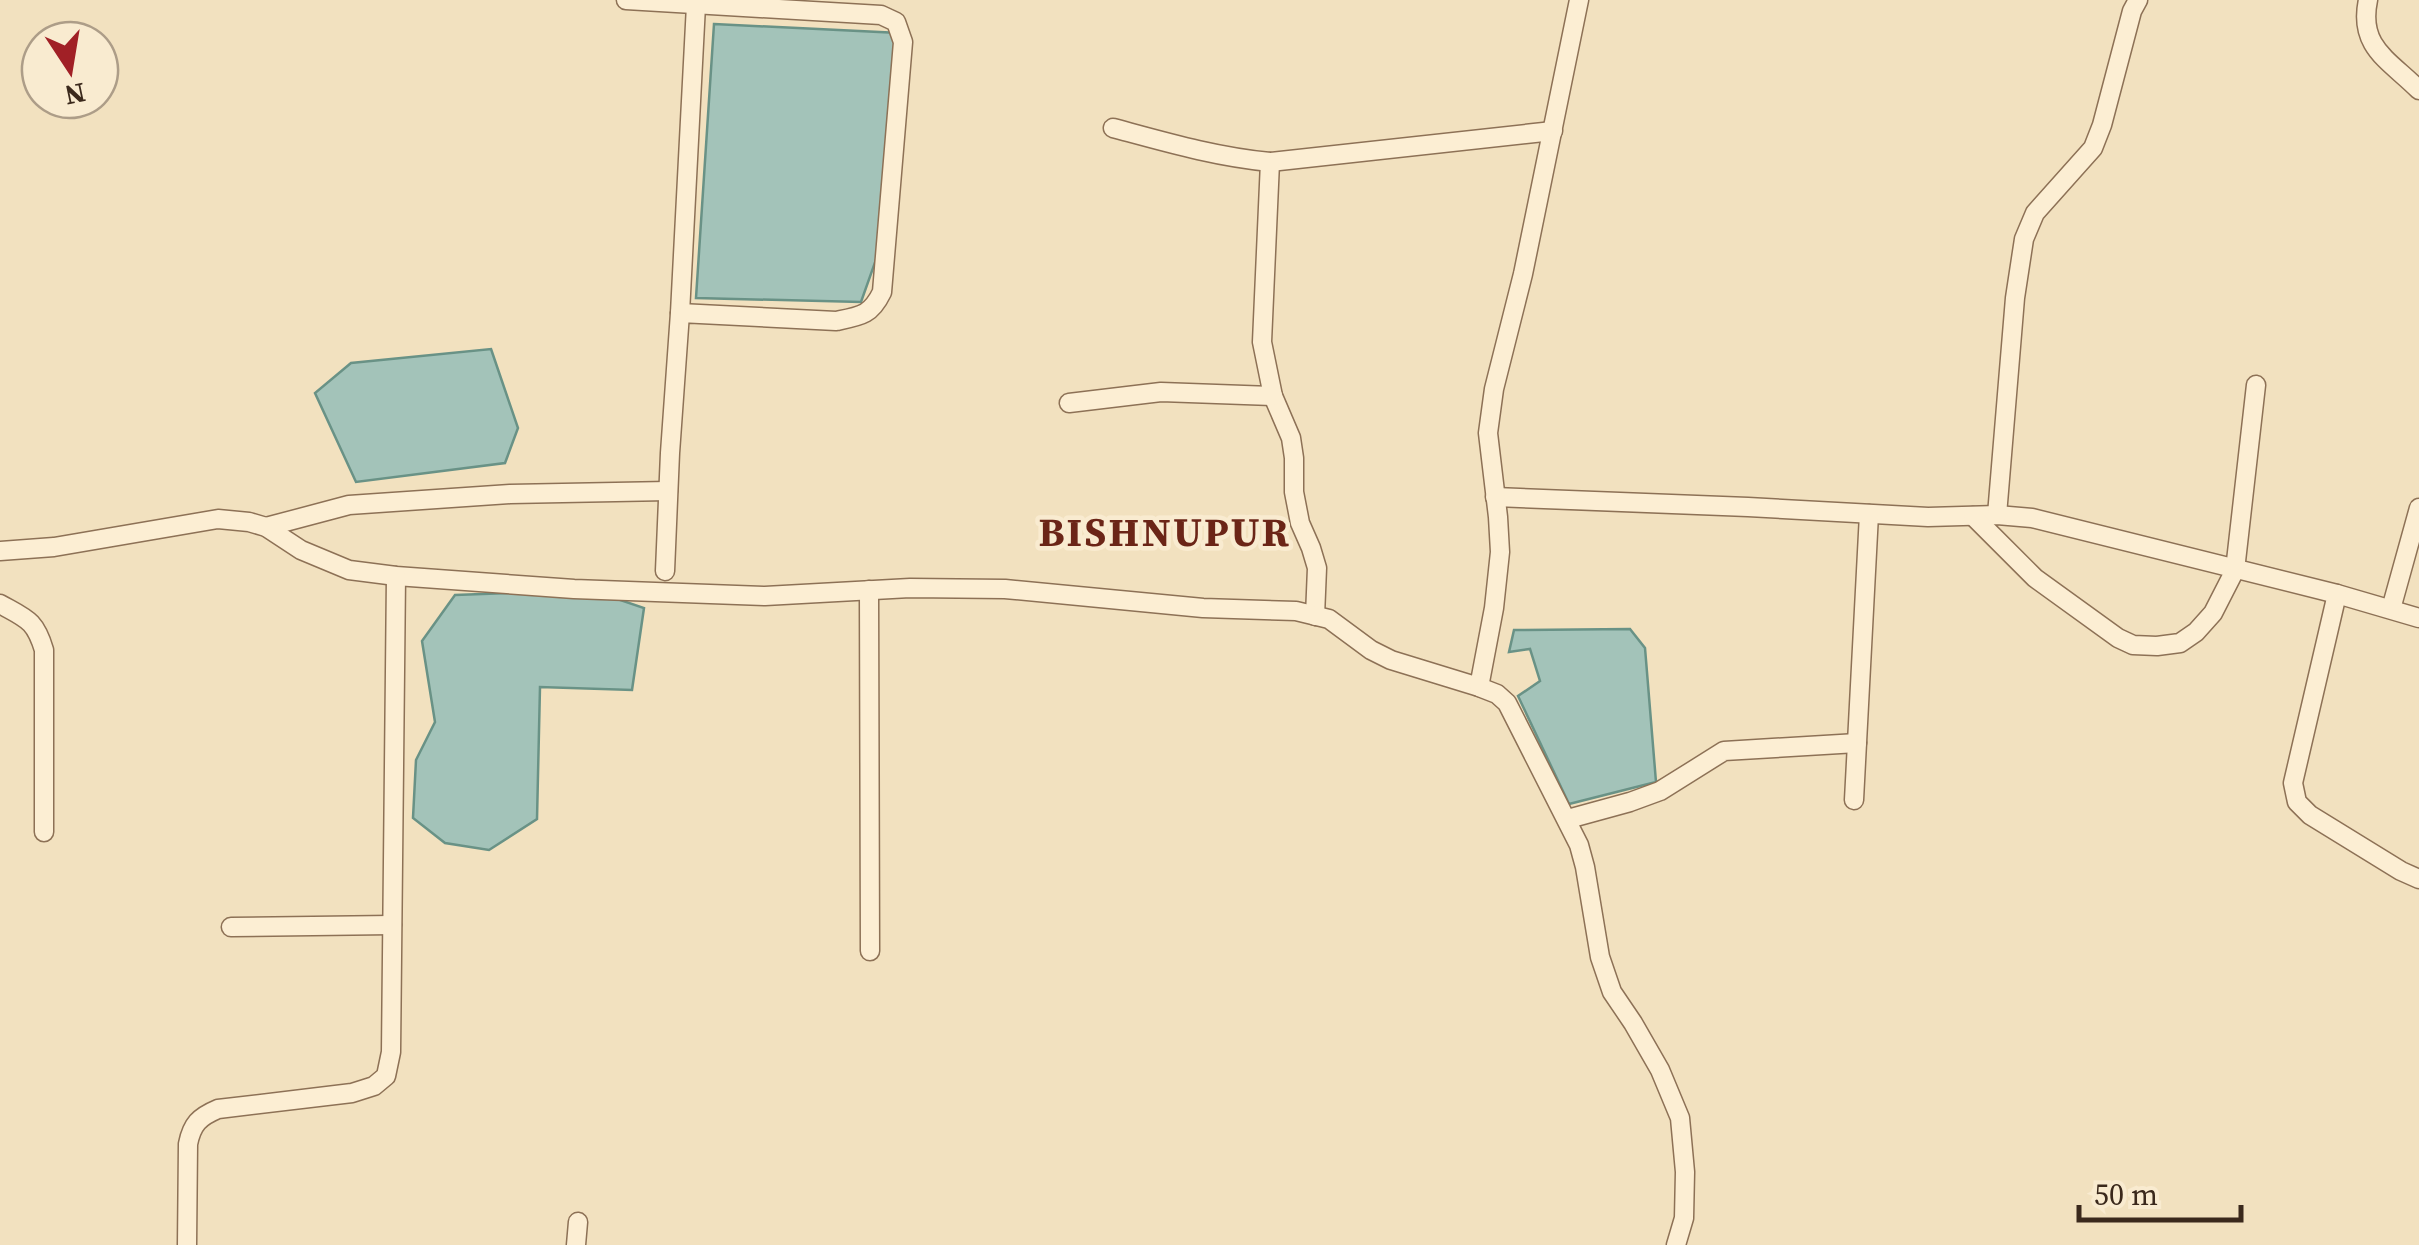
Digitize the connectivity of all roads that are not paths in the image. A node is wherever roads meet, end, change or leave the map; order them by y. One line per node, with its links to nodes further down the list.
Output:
1 (626, 0): 5 (street)
2 (1579, 0): 8 (street)
3 (2138, 0): 18 (street)
4 (2368, 0): 6 (street)
5 (696, 5): 10 (street); 10 (street)
6 (2419, 90)
7 (1113, 128): 9 (street)
8 (1553, 132): 9 (street); 15 (street)
9 (1270, 162): 12 (street)
10 (680, 313): 14 (street)
11 (2256, 386): 22 (street)
12 (1273, 396): 13 (street); 29 (street)
13 (1068, 403)
14 (668, 491): 20 (street); 23 (street)
15 (1496, 497): 17 (street); 31 (street)
16 (2419, 508): 28 (street)
17 (1869, 514): 19 (street); 32 (street)
18 (1997, 515): 19 (street); 22 (street)
19 (1973, 516): 22 (street)
20 (266, 528): 21 (street); 24 (street)
21 (0, 551)
22 (2234, 570): 26 (street)
23 (665, 571)
24 (396, 576): 25 (street); 37 (street)
25 (870, 590): 29 (street); 39 (street)
26 (2337, 594): 28 (street); 36 (street)
27 (0, 604): 35 (street)
28 (2391, 609): 30 (street)
29 (1315, 616): 31 (street)
30 (2419, 618)
31 (1478, 687): 34 (street)
32 (1856, 743): 33 (street); 34 (street)
33 (1854, 800)
34 (1568, 819): 43 (street)
35 (44, 832)
36 (2419, 878)
37 (392, 925): 38 (street); 41 (street)
38 (232, 928)
39 (870, 951)
40 (578, 1222): 42 (street)
41 (187, 1245)
42 (576, 1245)
43 (1676, 1245)

